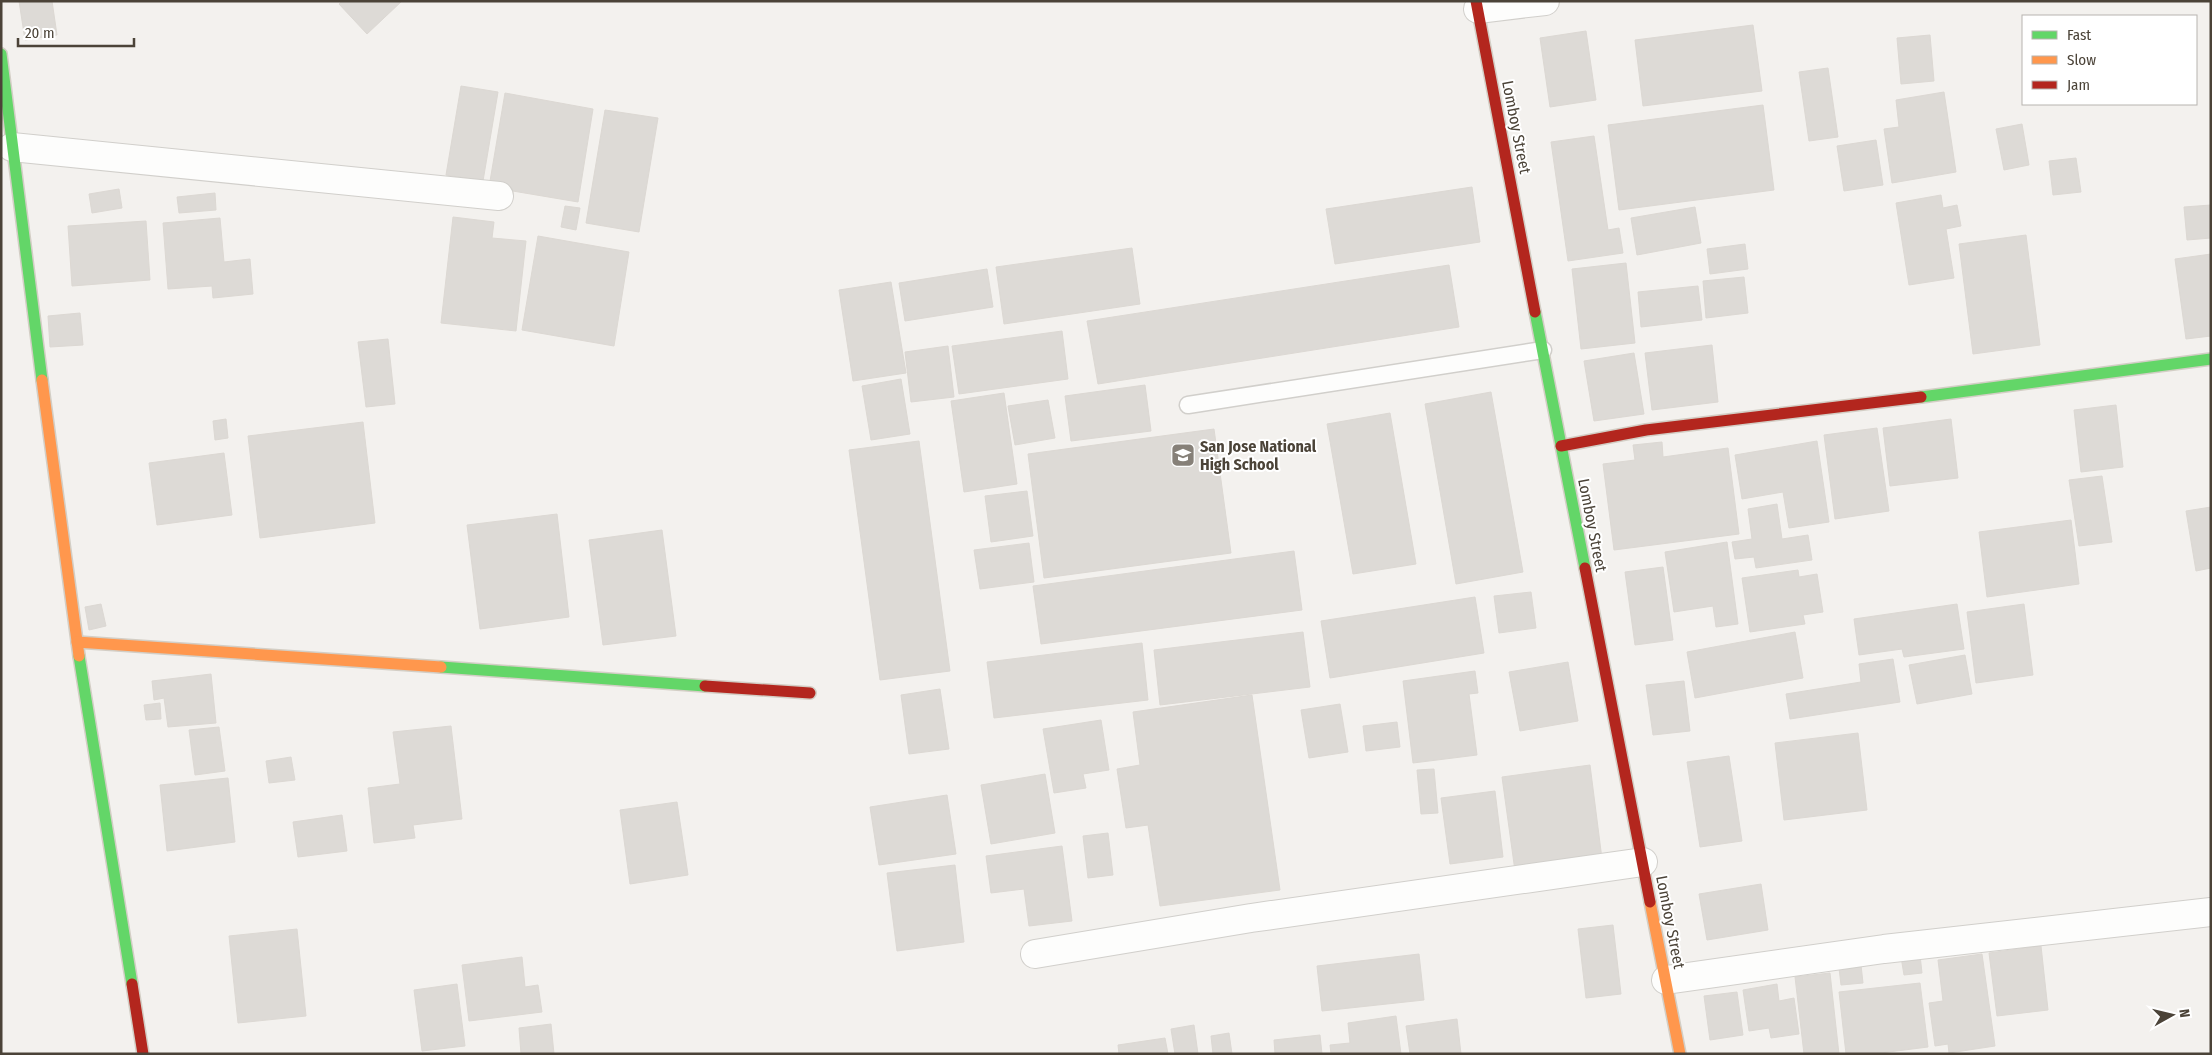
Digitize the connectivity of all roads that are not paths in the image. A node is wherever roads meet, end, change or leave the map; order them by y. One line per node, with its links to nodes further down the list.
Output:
1 (1545, 1): 2 (street)
2 (1477, 5): 6 (street, Lomboy Street)
3 (1, 54): 4 (street)
4 (12, 147): 5 (street); 10 (street)
5 (499, 196)
6 (1543, 350): 8 (lane); 9 (street, Lomboy Street)
7 (2211, 360): 9 (street)
8 (1188, 405)
9 (1561, 446): 12 (street, Lomboy Street)
10 (77, 642): 11 (street); 16 (street)
11 (810, 692)
12 (1642, 862): 14 (street); 15 (street, Lomboy Street)
13 (2211, 912): 15 (street)
14 (1035, 954)
15 (1666, 980): 17 (street, Lomboy Street)
16 (143, 1054)
17 (1680, 1054)

